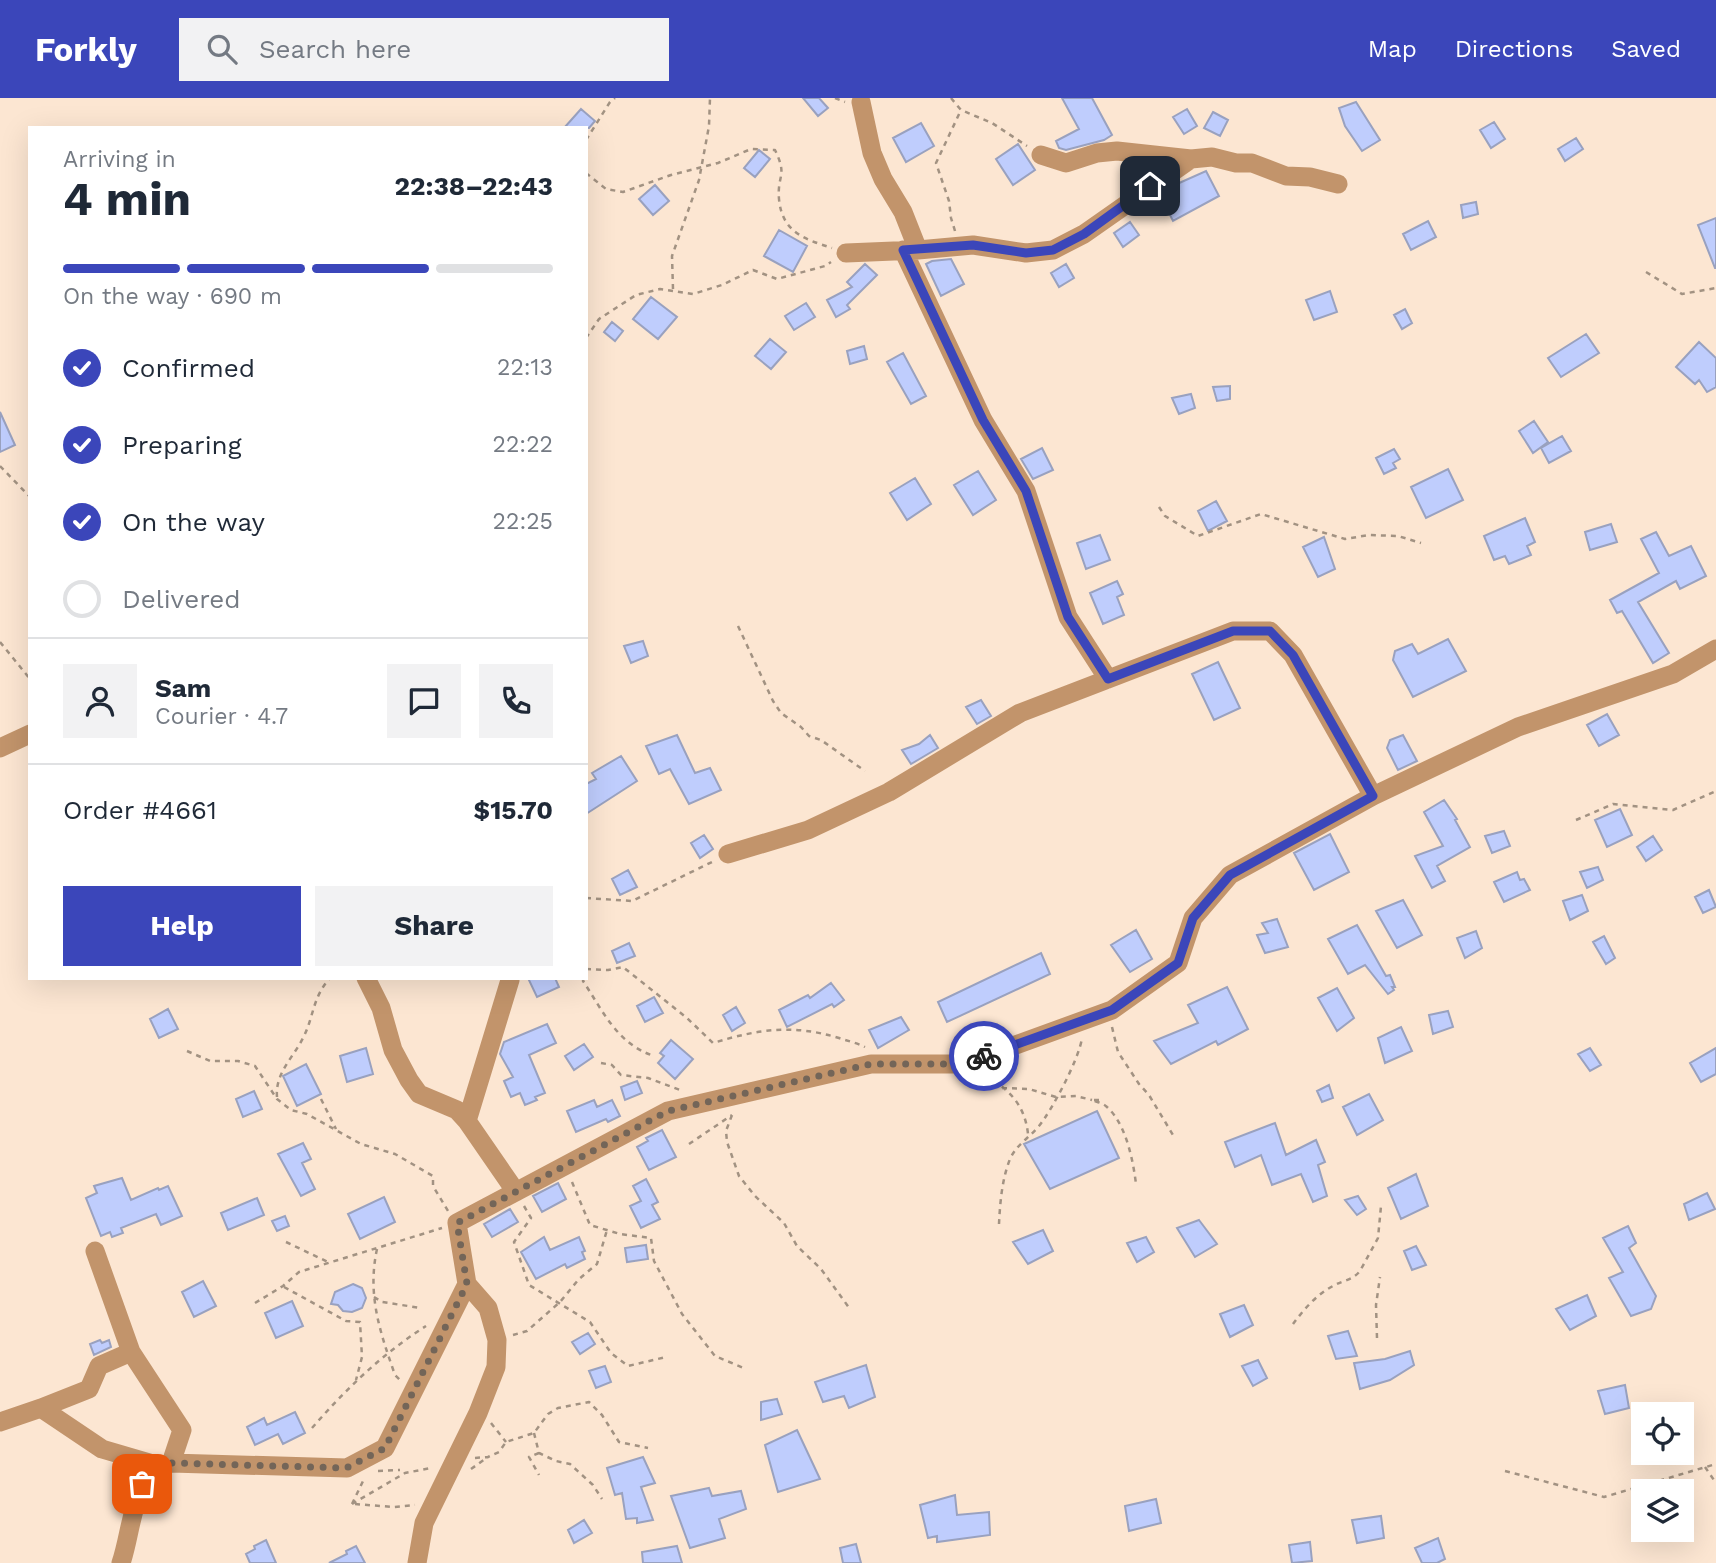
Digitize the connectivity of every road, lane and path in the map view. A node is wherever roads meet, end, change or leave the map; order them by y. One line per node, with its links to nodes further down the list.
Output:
1 (615, 98): 6 (path)
2 (710, 98): 9 (path)
3 (951, 98): 5 (path)
4 (861, 102): 13 (street)
5 (961, 110): 7 (path); 12 (path)
6 (588, 136)
7 (1041, 155): 8 (street)
8 (1191, 159): 11 (street); 12 (street)
9 (702, 168): 10 (path); 14 (path); 17 (path)
10 (588, 175)
11 (1338, 184)
12 (973, 245): 13 (street)
13 (911, 250): 14 (street); 27 (street)
14 (846, 253): 17 (path)
15 (1646, 272): 16 (path)
16 (1716, 288)
17 (673, 289): 18 (path)
18 (588, 335)
19 (0, 466): 20 (path)
20 (28, 495)
21 (1159, 508): 22 (path)
22 (1421, 542)
23 (738, 626): 30 (path)
24 (0, 642): 26 (path)
25 (1716, 649): 32 (street)
26 (28, 677)
27 (1108, 679): 32 (street); 34 (street)
28 (28, 735): 29 (street)
29 (0, 748)
30 (865, 771)
31 (1716, 791): 33 (path)
32 (1373, 796): 41 (street)
33 (1576, 820)
34 (728, 854): 35 (path)
35 (588, 898)
36 (588, 969): 46 (path)
37 (328, 980): 51 (path)
38 (367, 980): 57 (street)
39 (510, 980): 57 (street)
40 (583, 980): 44 (path)
41 (1112, 1010): 42 (street); 59 (path)
42 (1081, 1022): 47 (street); 50 (path)
43 (187, 1051): 51 (path)
44 (654, 1056)
45 (601, 1063): 55 (path)
46 (886, 1064): 47 (street); 49 (street)
47 (963, 1064): 48 (path)
48 (1002, 1088): 50 (path); 60 (path)
49 (743, 1094): 55 (street); 56 (path)
50 (1056, 1097): 53 (path); 60 (path)
51 (277, 1099): 58 (path)
52 (321, 1099): 58 (path)
53 (1092, 1100): 54 (path); 63 (path)
54 (1099, 1100)
55 (713, 1101): 62 (street)
56 (732, 1115): 61 (path); 80 (path)
57 (467, 1121): 64 (street)
58 (337, 1132): 66 (path)
59 (1173, 1135)
60 (1028, 1136): 67 (path)
61 (689, 1144)
62 (565, 1166): 64 (street); 68 (path)
63 (1136, 1184)
64 (516, 1192): 66 (street); 77 (path)
65 (1381, 1206): 81 (path)
66 (457, 1223): 70 (path); 74 (street)
67 (999, 1224)
68 (607, 1230): 77 (path); 88 (path)
69 (286, 1242): 72 (path)
70 (377, 1248): 72 (path); 76 (path)
71 (95, 1251): 85 (street)
72 (330, 1263): 75 (path)
73 (1380, 1277): 83 (path)
74 (467, 1284): 82 (street); 84 (street)
75 (283, 1286): 78 (path); 89 (path)
76 (374, 1297): 79 (path); 86 (path)
77 (560, 1302): 84 (path); 87 (path)
78 (255, 1303)
79 (421, 1308)
80 (849, 1309)
81 (1293, 1324)
82 (444, 1328): 86 (path); 90 (street)
83 (1377, 1338)
84 (497, 1340): 92 (street)
85 (131, 1352): 91 (street); 99 (street)
86 (388, 1352): 89 (path); 90 (path)
87 (666, 1357)
88 (746, 1369)
89 (355, 1384): 94 (path)
90 (413, 1392): 99 (street)
91 (41, 1408): 93 (street); 99 (street)
92 (478, 1413): 95 (path); 106 (street)
93 (0, 1422)
94 (312, 1428)
95 (506, 1443)
96 (648, 1448): 97 (path)
97 (539, 1452): 102 (path); 104 (path)
98 (1716, 1464): 100 (path)
99 (166, 1465): 107 (street)
100 (1705, 1467): 101 (path); 103 (path)
101 (1505, 1471)
102 (539, 1475)
103 (1716, 1483)
104 (602, 1499)
105 (352, 1504): 106 (path)
106 (432, 1506): 108 (street)
107 (121, 1563)
108 (417, 1563)

